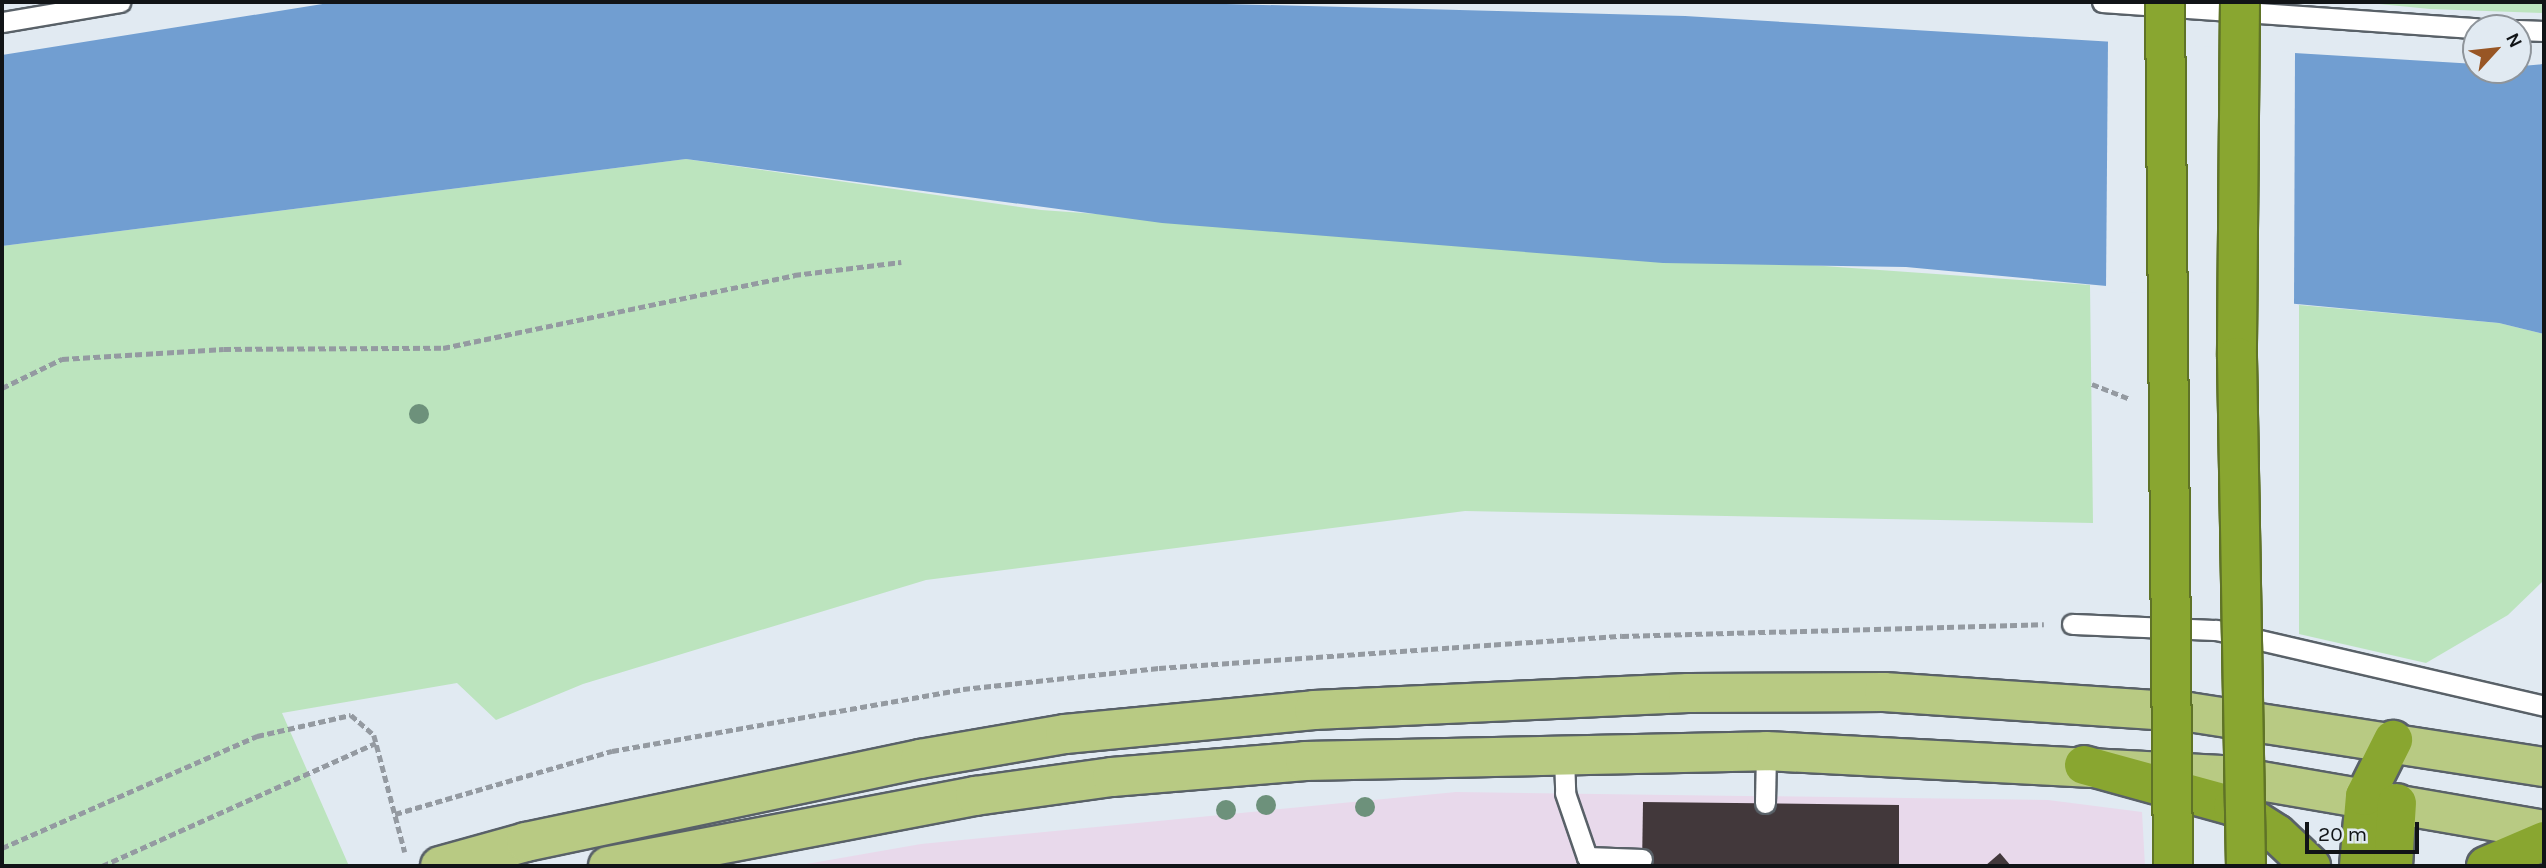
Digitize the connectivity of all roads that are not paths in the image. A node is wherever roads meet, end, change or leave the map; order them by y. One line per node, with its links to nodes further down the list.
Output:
1 (120, 2): 5 (lane)
2 (2102, 2): 6 (lane)
3 (2165, 2): 21 (highway, bridge)
4 (2240, 2): 22 (highway, bridge)
5 (2, 22)
6 (2462, 27)
7 (2071, 624): 8 (lane)
8 (2544, 706)
9 (2393, 740): 13 (main road); 14 (main road); 19 (main road)
10 (1766, 751): 11 (main road); 12 (main road); 15 (lane)
11 (1564, 757): 18 (lane); 20 (main road)
12 (2084, 765): 14 (main road); 23 (highway)
13 (2544, 767)
14 (2381, 799): 16 (main road); 24 (highway); 25 (highway)
15 (1765, 803)
16 (2544, 830)
17 (2544, 841): 26 (highway)
18 (1642, 859)
19 (440, 866)
20 (608, 866)
21 (2173, 866)
22 (2246, 866)
23 (2311, 866)
24 (2359, 866)
25 (2393, 866)
26 (2486, 866)

